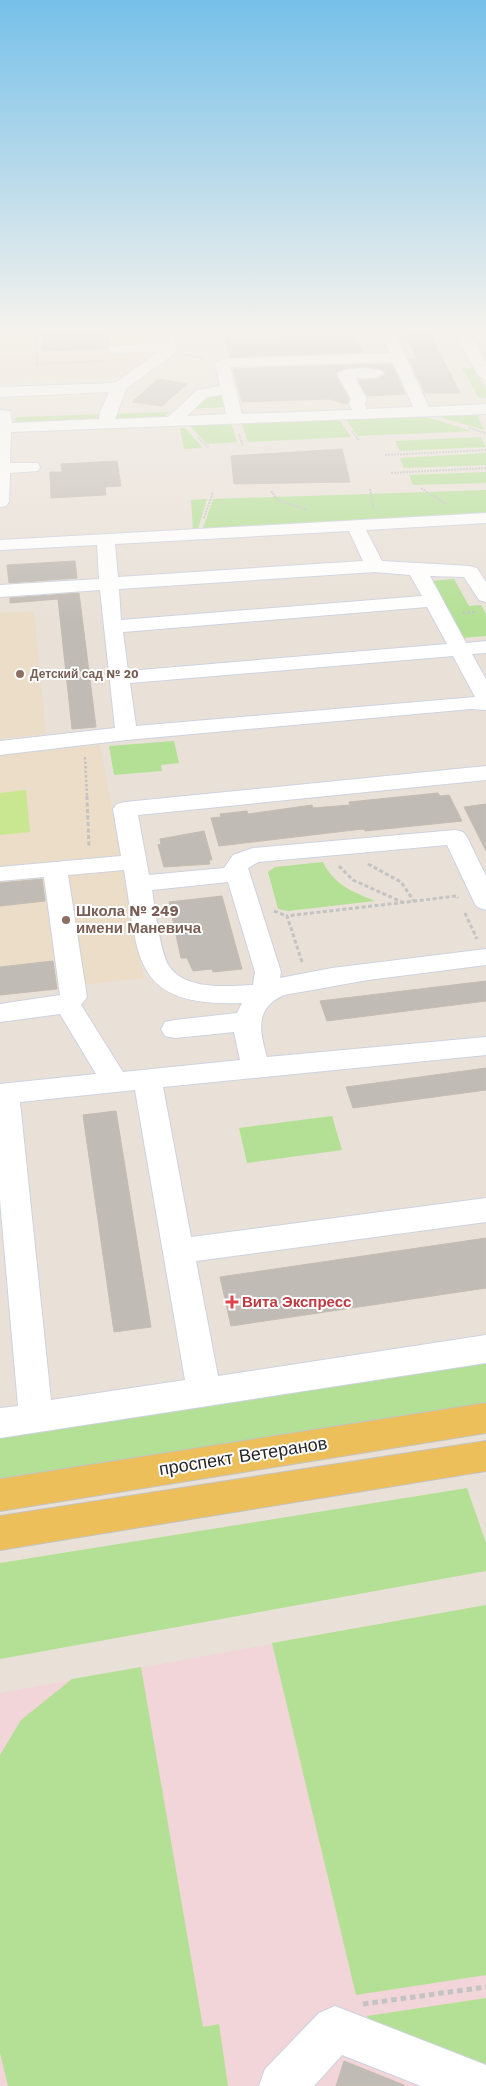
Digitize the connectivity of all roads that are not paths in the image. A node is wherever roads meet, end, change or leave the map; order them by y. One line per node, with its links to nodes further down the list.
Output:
1 (2, 427): 2 (street)
2 (1, 450): 4 (street)
3 (32, 467): 4 (street)
4 (2, 468): 5 (street)
5 (0, 502)
6 (486, 518): 7 (street)
7 (356, 526): 8 (street); 10 (street)
8 (106, 539): 9 (street); 12 (street)
9 (0, 545)
10 (374, 566): 11 (street); 12 (street)
11 (417, 570): 14 (street); 15 (street)
12 (110, 583): 13 (street); 16 (street)
13 (0, 591)
14 (486, 596)
15 (432, 601): 16 (street); 18 (street)
16 (112, 627): 19 (street)
17 (486, 647): 18 (street)
18 (459, 649): 19 (street); 20 (street)
19 (119, 678): 22 (street)
20 (486, 698)
21 (486, 704): 22 (street)
22 (126, 733): 23 (street)
23 (0, 748)
24 (486, 773): 27 (street)
25 (474, 850): 29 (street); 30 (street)
26 (55, 869): 27 (street); 28 (street); 33 (street)
27 (136, 873): 29 (street); 32 (street)
28 (0, 874)
29 (238, 874): 32 (street)
30 (486, 902)
31 (482, 949): 32 (street)
32 (265, 993): 35 (street)
33 (68, 1004): 34 (street); 40 (street)
34 (0, 1013)
35 (247, 1021): 36 (street); 38 (street)
36 (175, 1029)
37 (486, 1046): 38 (street)
38 (256, 1068): 39 (street)
39 (147, 1079): 40 (street); 43 (street)
40 (115, 1082): 41 (street)
41 (2, 1094): 46 (street)
42 (486, 1210): 43 (street)
43 (178, 1251): 45 (street)
44 (486, 1349): 45 (street)
45 (204, 1392): 46 (street)
46 (36, 1418): 48 (street)
47 (486, 1418): 50 (main road, проспект Ветеранов)
48 (0, 1424)
49 (486, 1456): 51 (main road)
50 (0, 1495)
51 (0, 1533)
52 (282, 2086): 53 (street)
53 (480, 2086)

